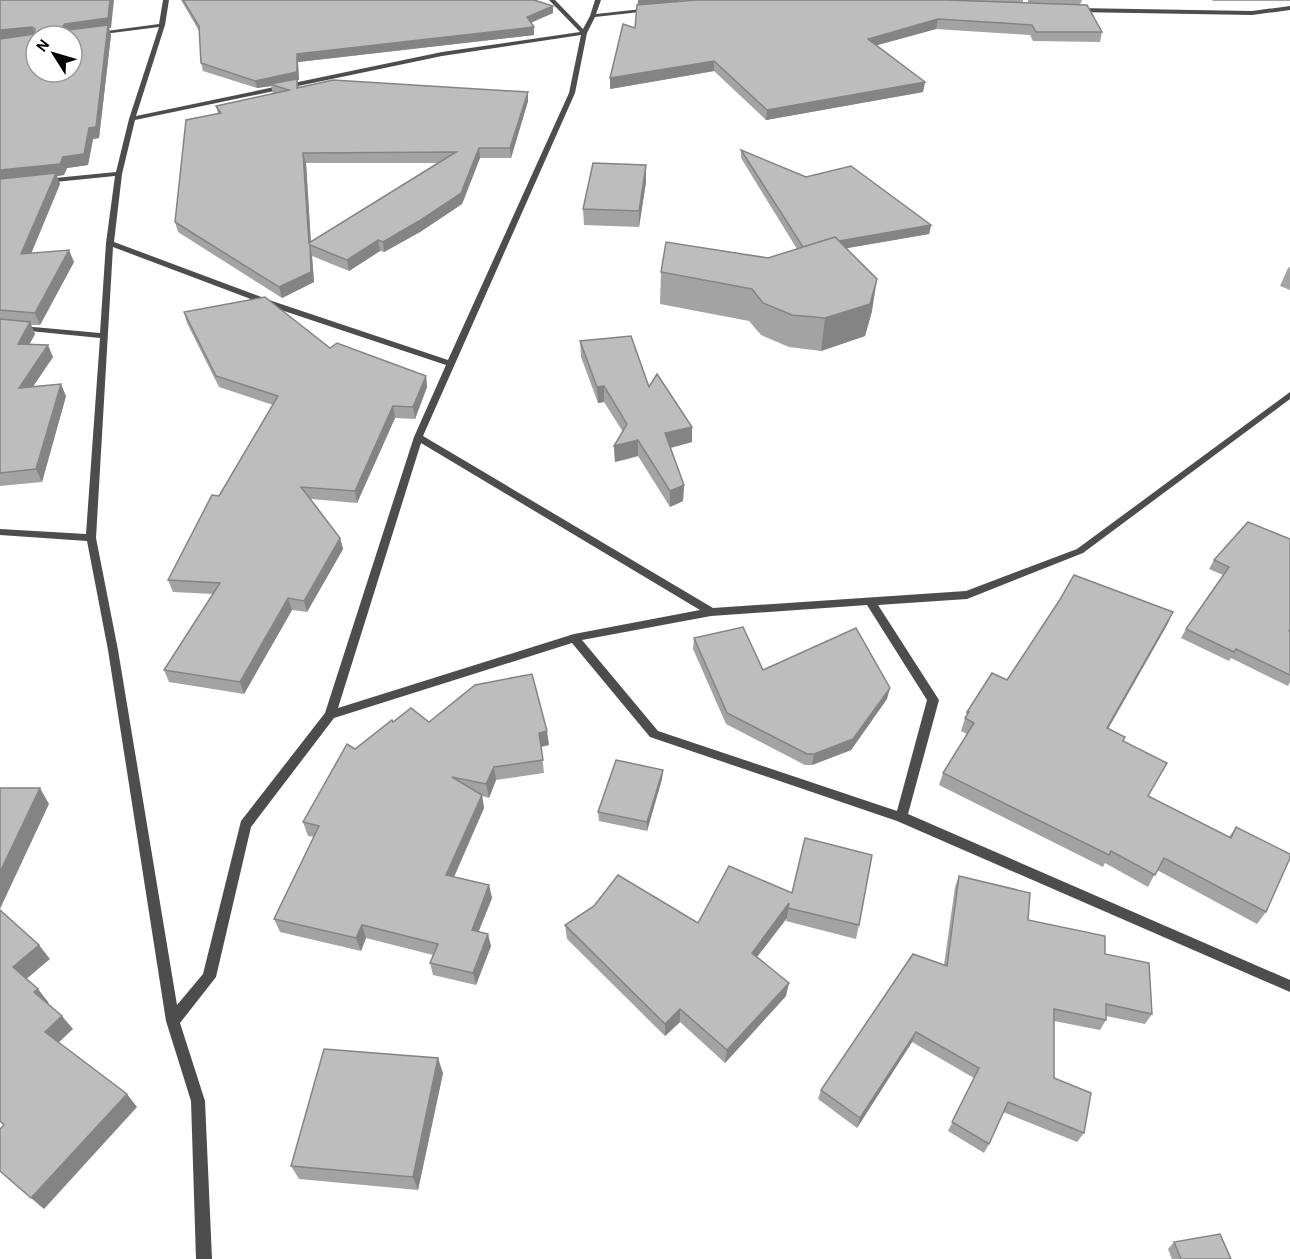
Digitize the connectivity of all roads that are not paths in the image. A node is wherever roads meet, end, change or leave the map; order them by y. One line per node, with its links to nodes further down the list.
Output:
1 (166, 0): 10 (street)
2 (552, 0): 11 (street)
3 (598, 0): 9 (street)
4 (1087, 0): 8 (street)
5 (658, 8): 9 (street)
6 (1290, 8): 8 (street)
7 (1066, 10): 8 (street)
8 (1089, 11)
9 (593, 16): 11 (street)
10 (162, 25): 12 (street); 13 (street)
11 (584, 33): 13 (street); 19 (street)
12 (84, 35)
13 (132, 119): 14 (street)
14 (119, 174): 15 (street); 16 (street)
15 (38, 182)
16 (110, 243): 18 (street); 19 (street)
17 (0, 326): 18 (street)
18 (103, 336): 23 (street)
19 (451, 364): 21 (street)
20 (1290, 395): 24 (street)
21 (418, 437): 25 (street); 27 (street)
22 (0, 532): 23 (street)
23 (91, 538): 30 (street)
24 (870, 601): 25 (street); 28 (street)
25 (711, 612): 26 (street)
26 (574, 638): 27 (street); 28 (street)
27 (330, 715): 30 (street)
28 (901, 817): 29 (street)
29 (1290, 986)
30 (173, 1021): 31 (street)
31 (204, 1259)

